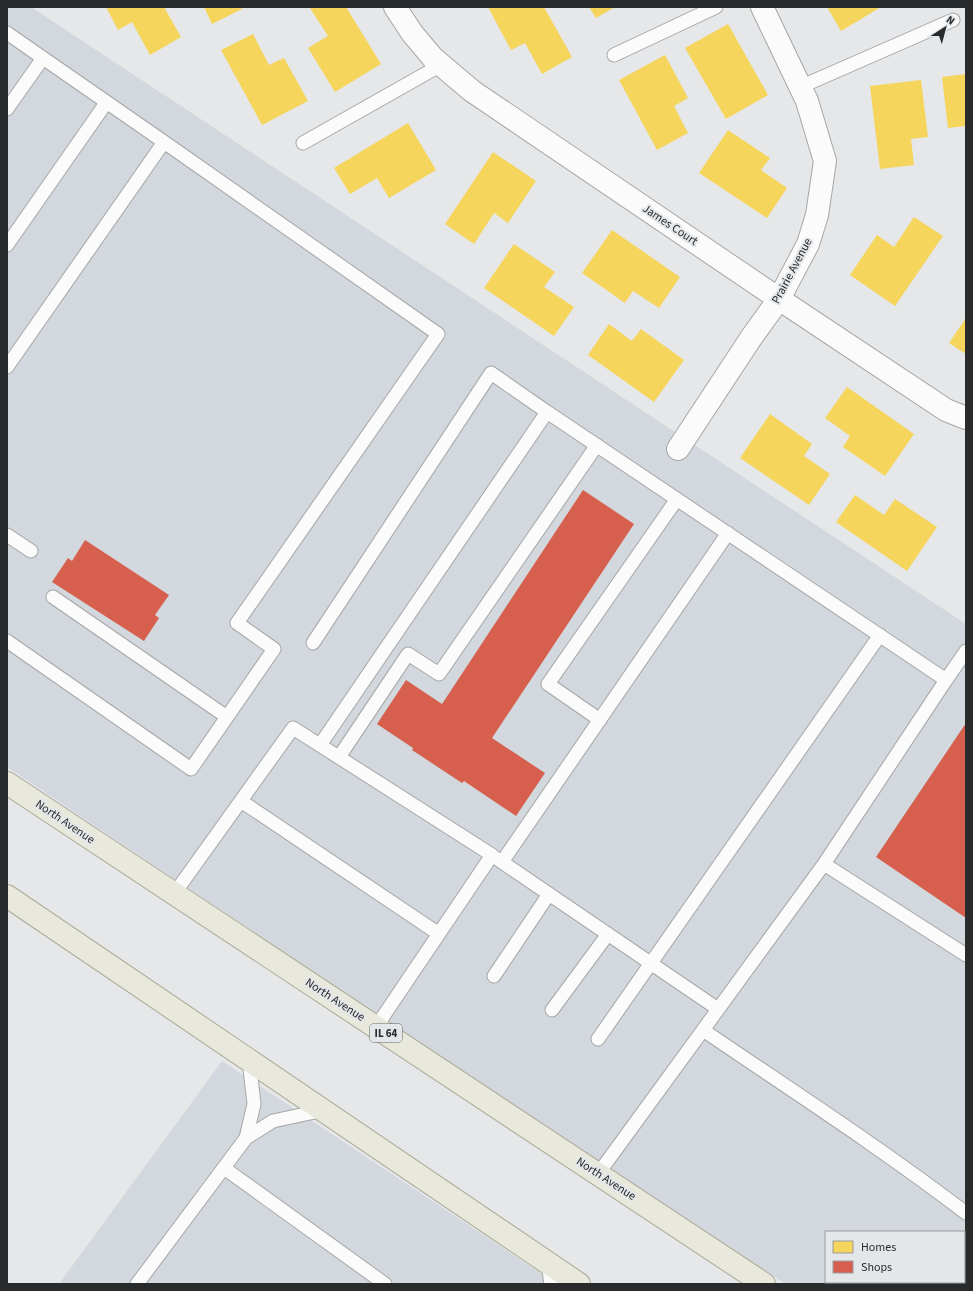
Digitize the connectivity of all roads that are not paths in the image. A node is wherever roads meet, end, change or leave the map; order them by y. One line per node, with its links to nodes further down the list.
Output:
1 (395, 7): 8 (street, James Court)
2 (716, 7): 6 (lane)
3 (762, 7): 9 (street, Prairie Avenue)
4 (953, 20): 9 (lane)
5 (7, 33): 7 (lane)
6 (614, 55)
7 (43, 58): 10 (lane); 11 (lane)
8 (441, 65): 13 (lane); 15 (street, James Court)
9 (800, 87): 15 (street, Prairie Avenue)
10 (106, 103): 12 (lane); 14 (lane)
11 (7, 110)
12 (164, 142): 16 (lane); 31 (lane)
13 (303, 143)
14 (7, 245)
15 (779, 299): 18 (street, James Court); 20 (street, Prairie Avenue)
16 (7, 367)
17 (547, 412): 19 (lane); 28 (lane); 33 (lane)
18 (966, 418)
19 (597, 445): 21 (lane); 34 (lane)
20 (678, 449)
21 (677, 499): 22 (lane); 32 (lane)
22 (728, 533): 26 (lane); 32 (lane)
23 (7, 535): 24 (lane)
24 (31, 551)
25 (53, 596): 31 (lane)
26 (880, 636): 30 (lane); 45 (lane)
27 (7, 641): 31 (lane)
28 (314, 643)
29 (966, 651): 30 (lane)
30 (946, 680): 38 (lane)
31 (226, 717)
32 (600, 720): 37 (lane)
33 (320, 745): 34 (lane); 36 (lane)
34 (340, 757): 37 (lane)
35 (7, 783): 39 (main road, North Avenue / IL 64)
36 (241, 801): 39 (lane); 42 (lane)
37 (497, 859): 40 (lane); 42 (lane)
38 (824, 864): 44 (lane); 48 (lane)
39 (174, 894): 49 (main road, North Avenue / IL 64)
40 (549, 894): 43 (lane); 46 (lane)
41 (7, 896): 52 (main road)
42 (439, 934): 49 (lane)
43 (608, 934): 45 (lane); 47 (lane)
44 (966, 955)
45 (651, 964): 48 (lane); 51 (lane)
46 (494, 976)
47 (552, 1010)
48 (718, 1010): 50 (lane)
49 (376, 1027): 56 (main road, North Avenue / IL 64)
50 (703, 1030): 56 (lane); 57 (lane)
51 (598, 1039)
52 (249, 1060): 53 (main road); 54 (lane)
53 (324, 1110): 54 (lane); 58 (main road)
54 (246, 1138): 55 (lane)
55 (224, 1168): 59 (lane); 60 (lane)
56 (598, 1174): 63 (main road, North Avenue / IL 64)
57 (966, 1213)
58 (548, 1263): 61 (lane); 62 (main road)
59 (137, 1284)
60 (385, 1284)
61 (551, 1284)
62 (579, 1284)
63 (764, 1284)

